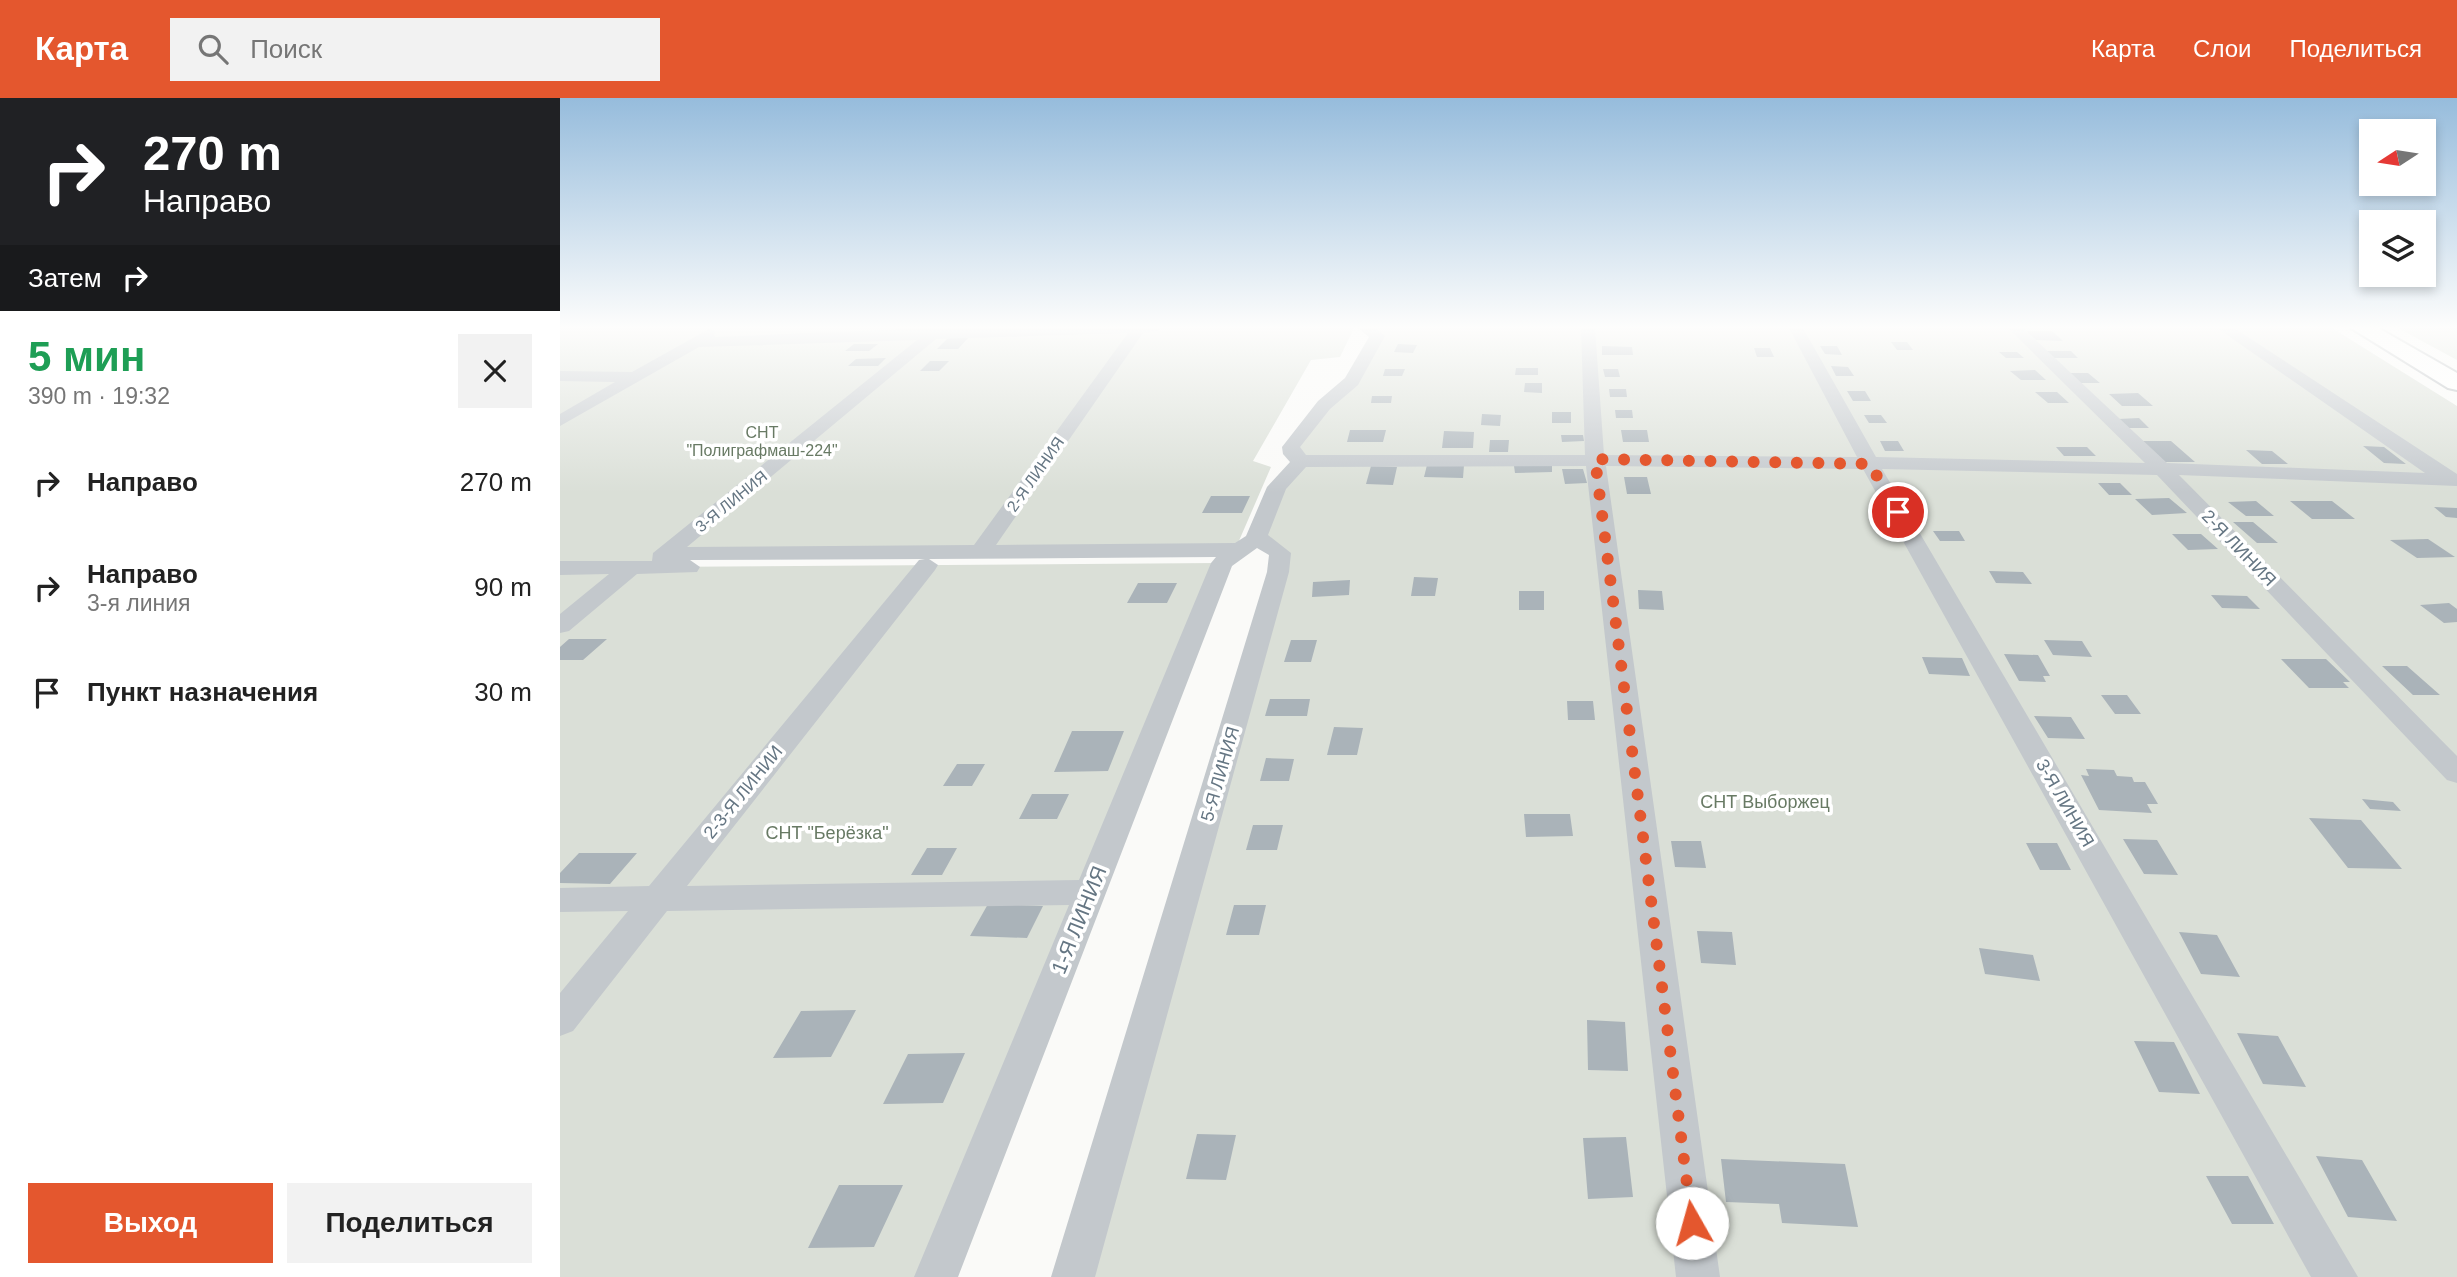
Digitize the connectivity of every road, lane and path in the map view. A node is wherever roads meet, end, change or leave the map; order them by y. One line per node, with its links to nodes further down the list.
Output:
1 (625, 383): 9 (street)
2 (872, 383): 17 (street, 3-Я ЛИНИЯ)
3 (1100, 383): 16 (street, 2-Я ЛИНИЯ)
4 (1349, 383): 11 (street)
5 (1591, 383): 10 (street)
6 (1826, 383): 12 (street, 3-Я ЛИНИЯ)
7 (2072, 383): 13 (street, 2-Я ЛИНИЯ)
8 (2306, 383): 14 (street)
9 (560, 421)
10 (1595, 459): 11 (street); 12 (street); 28 (street)
11 (1301, 461): 15 (street)
12 (1870, 464): 13 (street); 29 (street, 3-Я ЛИНИЯ)
13 (2160, 467): 14 (street); 21 (street, 2-Я ЛИНИЯ)
14 (2454, 482)
15 (1239, 550): 16 (street); 22 (street, 1-Я ЛИНИЯ); 27 (street, 5-Я ЛИНИЯ)
16 (975, 558): 17 (street); 18 (street)
17 (650, 563): 18 (street); 19 (street); 20 (street, 3-Я ЛИНИЯ)
18 (927, 565): 23 (street, 2-3-Я ЛИНИИ)
19 (560, 568)
20 (560, 626)
21 (2457, 773)
22 (1090, 892): 23 (street); 26 (street, 1-Я ЛИНИЯ)
23 (658, 898): 24 (street); 25 (street, 2-3-Я ЛИНИИ)
24 (560, 900)
25 (560, 1020)
26 (936, 1277)
27 (1073, 1277)
28 (1699, 1277)
29 (2336, 1277)

